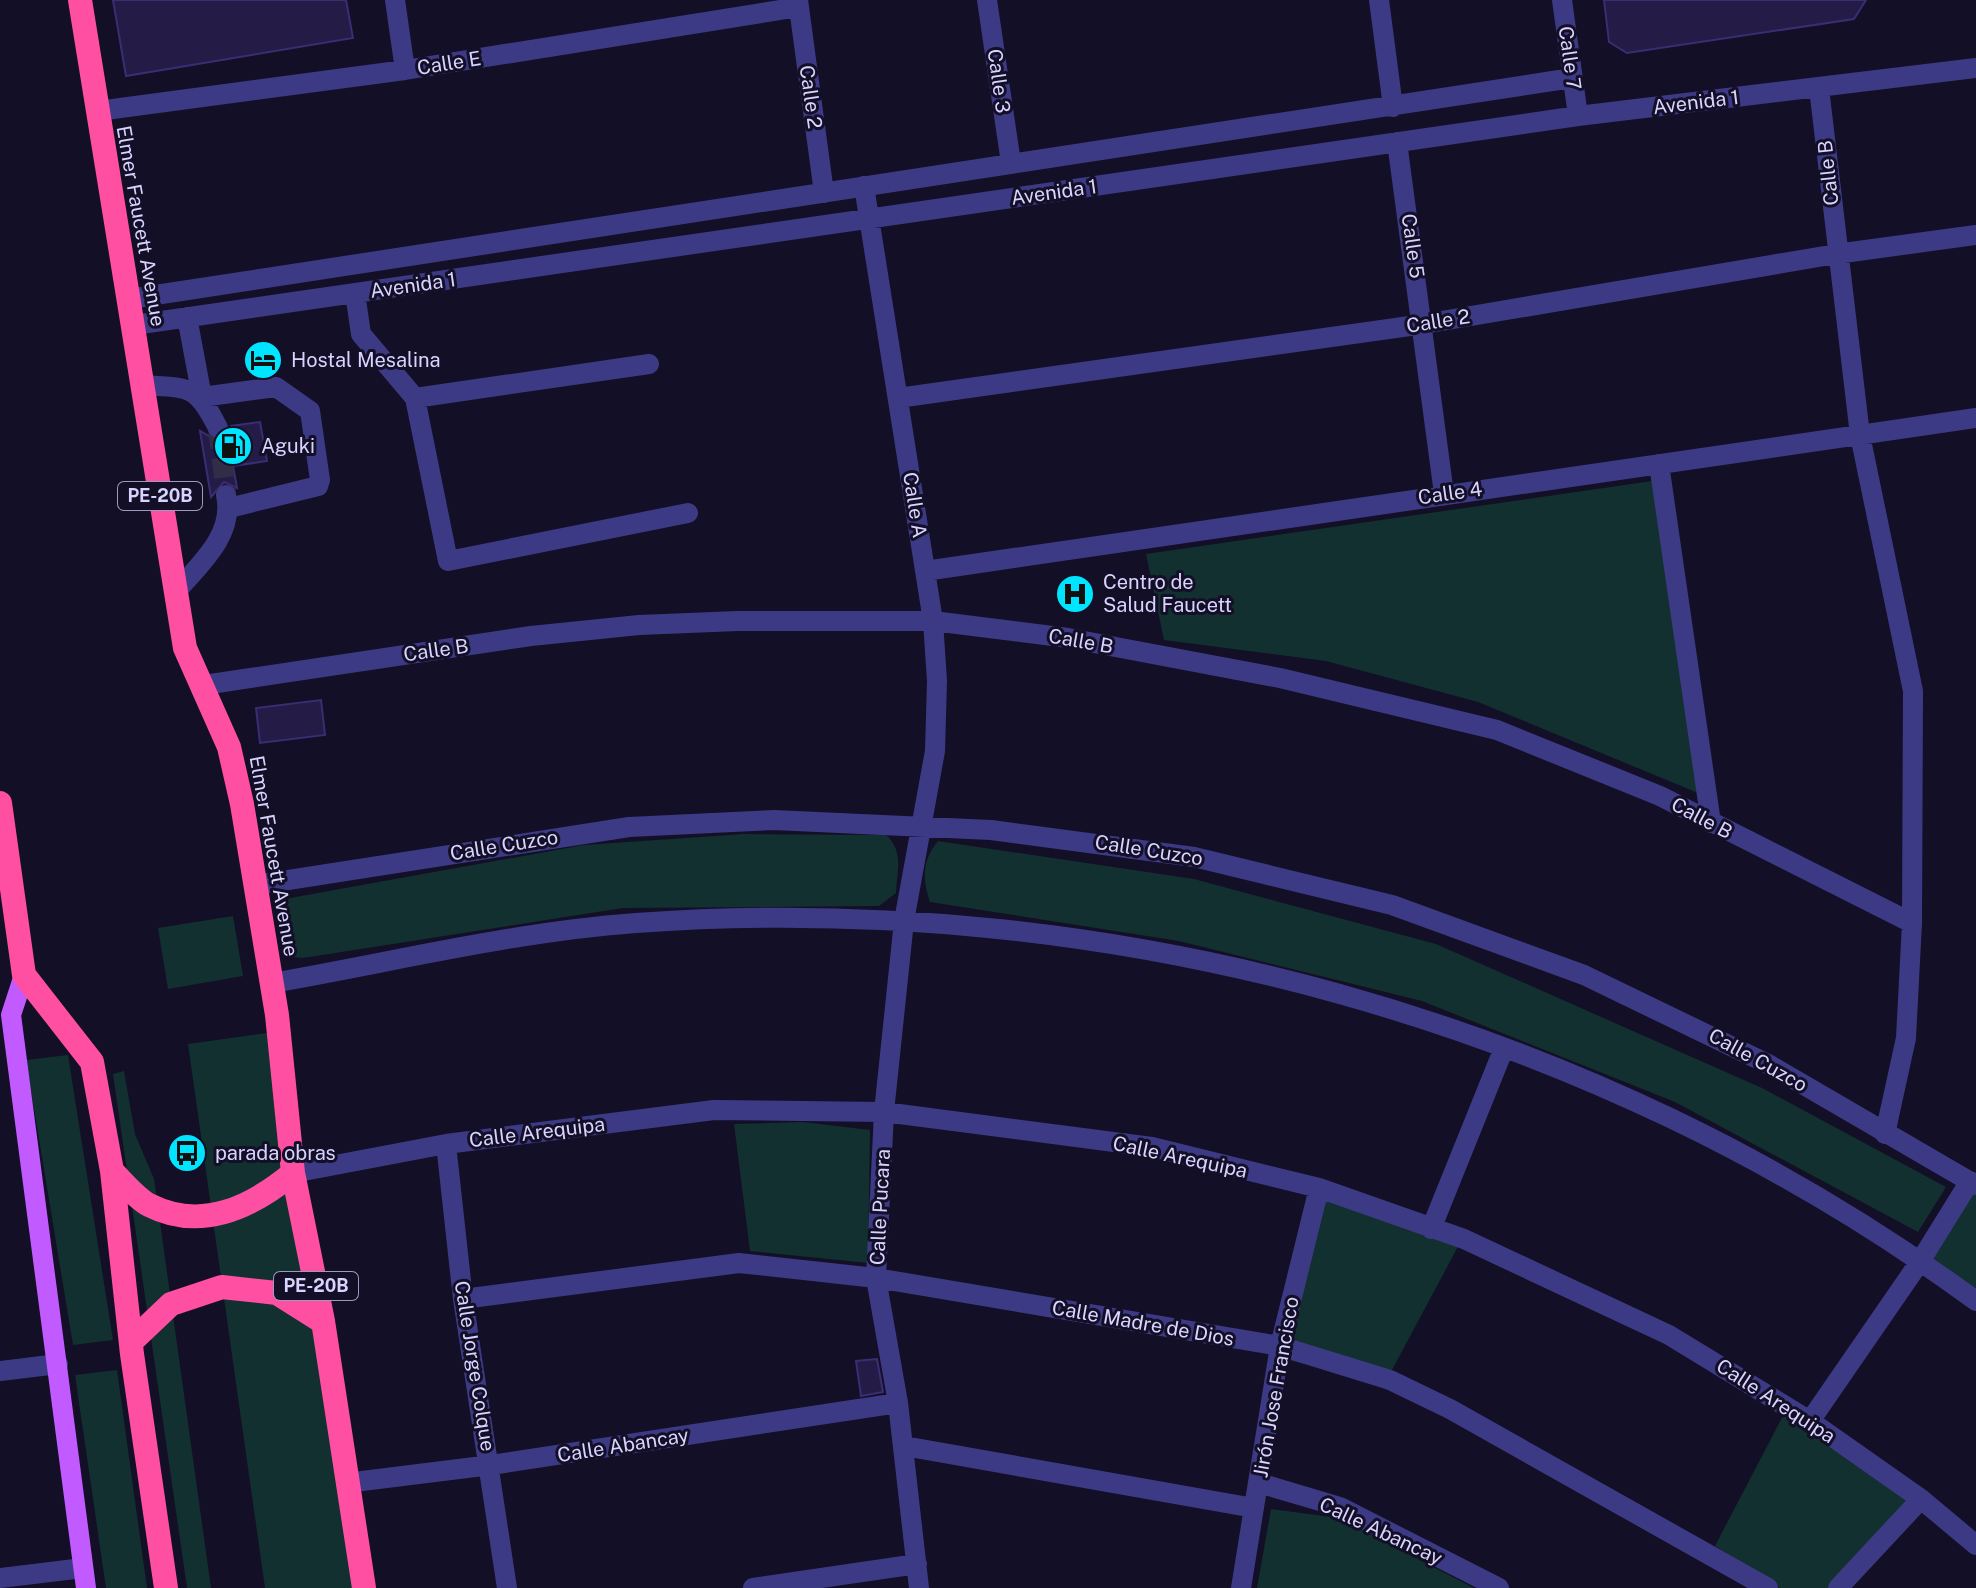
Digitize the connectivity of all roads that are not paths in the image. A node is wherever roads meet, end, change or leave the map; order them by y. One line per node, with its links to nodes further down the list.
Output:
1 (80, 0): 12 (highway, Elmer Faucett Avenue / PE-20B)
2 (395, 0): 8 (street)
3 (987, 0): 15 (street, Calle 3)
4 (1379, 0): 11 (street)
5 (1562, 0): 9 (street, Calle 7)
6 (798, 4): 8 (street, Calle E); 17 (street, Calle 2)
7 (1976, 68): 10 (street, Avenida 1)
8 (405, 70): 12 (street, Calle E)
9 (1572, 78): 11 (street, Avenida 1); 13 (street, Calle 7)
10 (1819, 88): 13 (street, Avenida 1); 20 (street, Calle B)
11 (1393, 107): 15 (street, Avenida 1)
12 (98, 111): 22 (highway, Elmer Faucett Avenue / PE-20B)
13 (1578, 116): 14 (street, Avenida 1)
14 (1397, 142): 18 (street, Avenida 1); 24 (street, Calle 5)
15 (1011, 163): 16 (street, Avenida 1)
16 (864, 186): 17 (street, Avenida 1); 18 (street, Calle A)
17 (824, 193): 22 (street, Avenida 1)
18 (870, 219): 21 (street, Avenida 1); 30 (street, Calle A)
19 (1976, 235): 20 (street, Calle 2)
20 (1836, 254): 24 (street, Calle 2); 33 (street, Calle B)
21 (355, 293): 23 (street, Avenida 1); 29 (street)
22 (129, 299): 25 (highway, Elmer Faucett Avenue / PE-20B)
23 (187, 317): 25 (street, Avenida 1); 28 (street)
24 (1424, 324): 30 (street, Calle 2); 35 (street, Calle 5)
25 (134, 325): 27 (highway, Elmer Faucett Avenue / PE-20B)
26 (649, 364): 29 (street)
27 (142, 385): 28 (street); 38 (highway, Elmer Faucett Avenue / PE-20B)
28 (202, 397): 32 (street); 38 (street)
29 (415, 398): 36 (street)
30 (898, 398): 37 (street, Calle A)
31 (1976, 418): 33 (street, Calle 4)
32 (218, 428)
33 (1860, 435): 34 (street, Calle 4); 47 (street, Calle B)
34 (1659, 464): 35 (street, Calle 4); 42 (street)
35 (1444, 494): 37 (street, Calle 4)
36 (688, 513)
37 (925, 571): 39 (street, Calle A)
38 (175, 593): 40 (highway, Elmer Faucett Avenue / PE-20B)
39 (933, 621): 40 (street, Calle B); 42 (street, Calle B); 43 (street, Calle A)
40 (204, 685): 44 (highway, Elmer Faucett Avenue / PE-20B)
41 (0, 803): 45 (highway)
42 (1711, 823): 47 (street, Calle B)
43 (924, 826): 44 (street, Calle Cuzco); 46 (street, Calle Pucara); 52 (street, Calle Cuzco)
44 (256, 885): 49 (highway, Elmer Faucett Avenue / PE-20B)
45 (7, 895): 48 (highway)
46 (904, 921): 49 (street); 50 (street); 51 (street, Calle Pucara)
47 (1912, 923): 52 (street, Calle B)
48 (24, 975): 54 (highway); 66 (main road)
49 (272, 983): 55 (highway, Elmer Faucett Avenue / PE-20B)
50 (1504, 1048): 58 (street); 59 (street)
51 (884, 1112): 53 (street, Calle Arequipa); 57 (street, Calle Arequipa); 60 (street, Calle Pucara)
52 (1885, 1134): 56 (street, Calle Cuzco)
53 (446, 1144): 55 (street, Calle Arequipa); 61 (street, Calle Jorge Colque)
54 (112, 1171): 55 (highway); 64 (highway)
55 (293, 1173): 63 (highway, Elmer Faucett Avenue / PE-20B)
56 (1974, 1183): 59 (street)
57 (1319, 1188): 58 (street, Calle Arequipa); 65 (street, Jirón Jose Francisco)
58 (1431, 1229): 69 (street, Calle Arequipa)
59 (1921, 1260): 62 (street); 69 (street)
60 (876, 1278): 61 (street, Calle Madre de Dios); 65 (street, Calle Madre de Dios); 68 (street, Calle Pucara)
61 (463, 1299): 71 (street, Calle Jorge Colque)
62 (1976, 1301)
63 (323, 1322): 64 (highway); 72 (highway, Elmer Faucett Avenue / PE-20B)
64 (131, 1342): 80 (highway)
65 (1280, 1346): 73 (street, Jirón Jose Francisco); 87 (street, Calle Madre de Dios)
66 (58, 1364): 67 (street); 79 (main road)
67 (0, 1371)
68 (898, 1403): 70 (street, Calle Pucara); 71 (street, Calle Abancay)
69 (1810, 1421): 74 (street, Calle Arequipa)
70 (904, 1446): 75 (street); 77 (street, Calle Pucara)
71 (491, 1465): 72 (street, Calle Abancay); 82 (street, Calle Jorge Colque)
72 (346, 1483): 81 (highway, Elmer Faucett Avenue / PE-20B)
73 (1259, 1483): 75 (street, Jirón Jose Francisco); 86 (street, Calle Abancay)
74 (1921, 1499): 76 (street, Calle Arequipa); 88 (street)
75 (1254, 1508): 85 (street, Jirón Jose Francisco)
76 (1976, 1545)
77 (917, 1564): 83 (street); 84 (street, Calle Pucara)
78 (0, 1578): 79 (street)
79 (85, 1578)
80 (166, 1588)
81 (364, 1588)
82 (507, 1588)
83 (753, 1588)
84 (919, 1588)
85 (1241, 1588)
86 (1499, 1588)
87 (1768, 1588)
88 (1838, 1588)

